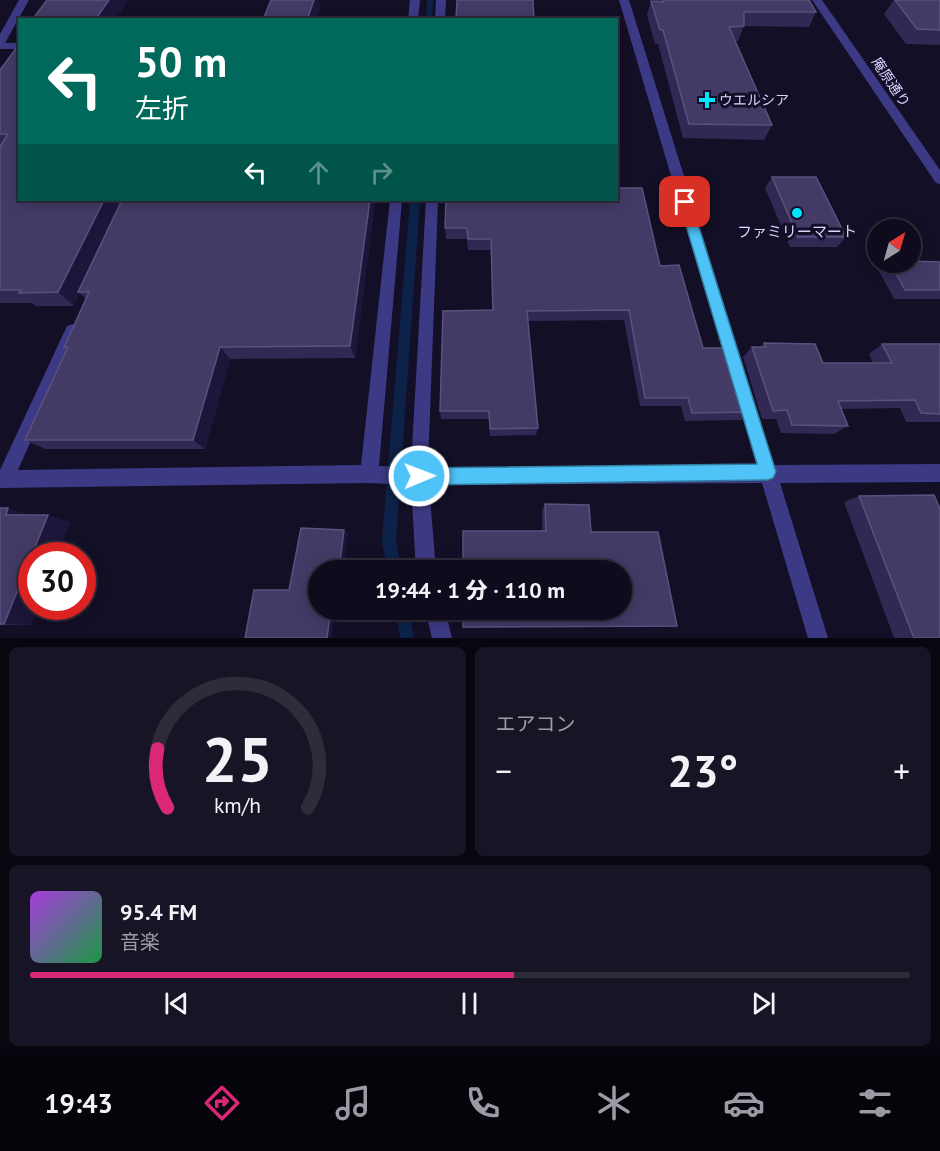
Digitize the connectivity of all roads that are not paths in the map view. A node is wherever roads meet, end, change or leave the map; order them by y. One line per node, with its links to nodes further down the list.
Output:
1 (24, 0): 8 (street)
2 (415, 0): 6 (street)
3 (441, 0): 7 (street)
4 (624, 0): 14 (street)
5 (817, 0): 10 (street, 庵原通り)
6 (413, 18)
7 (440, 18)
8 (0, 45): 9 (street)
9 (18, 46)
10 (940, 180)
11 (396, 201): 16 (street)
12 (432, 201): 17 (street)
13 (78, 318): 18 (street)
14 (768, 472): 15 (street); 17 (street); 22 (street)
15 (940, 472)
16 (369, 474): 17 (street); 18 (street)
17 (419, 476): 19 (street)
18 (2, 479)
19 (425, 560)
20 (438, 620): 21 (street)
21 (442, 638)
22 (818, 638)

